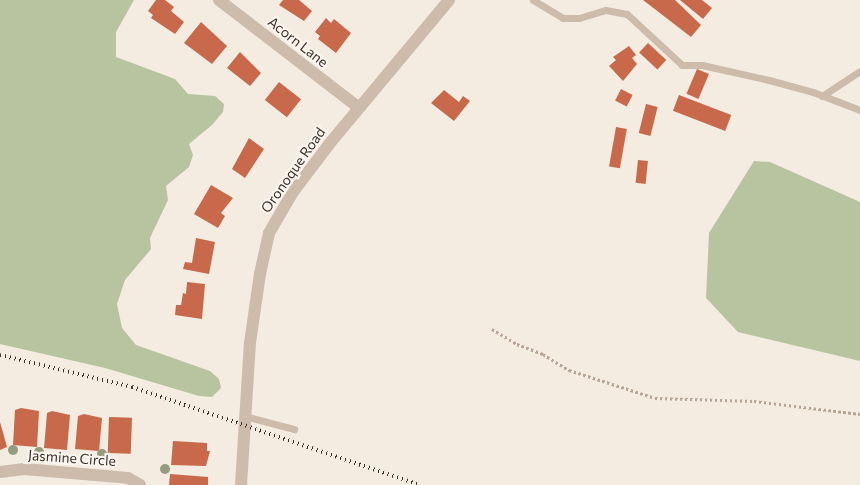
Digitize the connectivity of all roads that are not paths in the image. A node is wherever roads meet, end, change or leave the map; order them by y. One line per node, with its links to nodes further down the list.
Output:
1 (219, 0): 6 (street, Acorn Lane)
2 (449, 0): 6 (street, Oronoque Road)
3 (533, 0): 5 (lane)
4 (860, 71): 5 (lane)
5 (822, 96): 7 (lane)
6 (358, 107): 8 (street, Oronoque Road)
7 (860, 110)
8 (245, 416): 9 (lane); 12 (street, Oronoque Road)
9 (294, 429)
10 (0, 472): 11 (street, Jasmine Circle)
11 (140, 485)
12 (241, 485)

